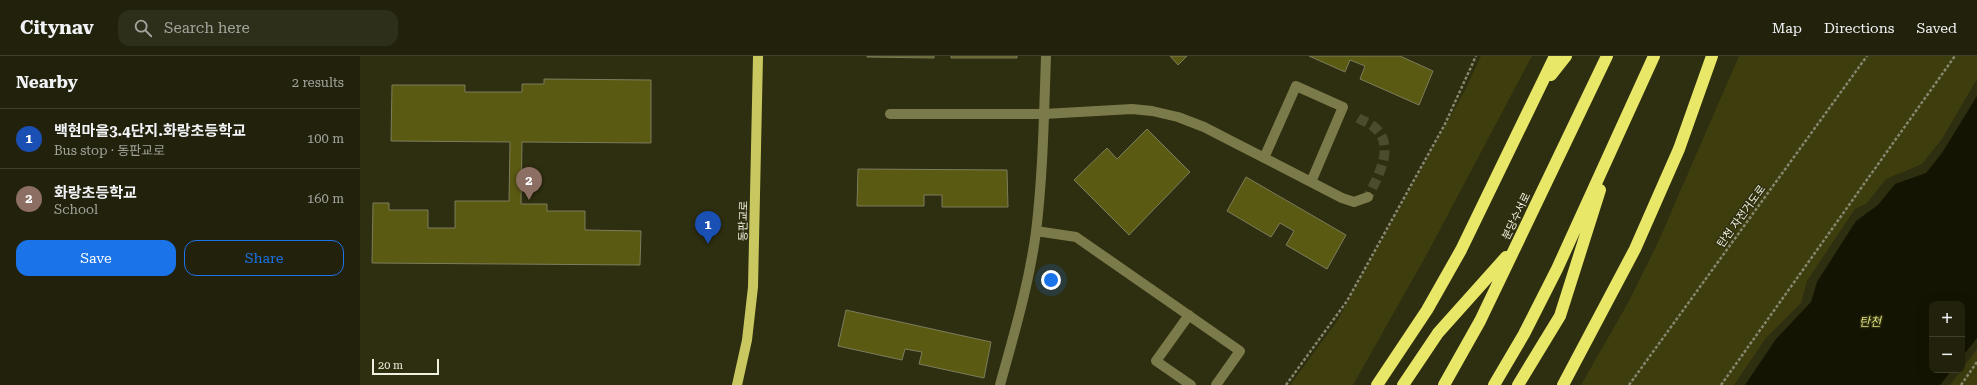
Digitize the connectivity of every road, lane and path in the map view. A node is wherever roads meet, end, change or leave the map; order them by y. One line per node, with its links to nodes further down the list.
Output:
1 (758, 56): 22 (main road, 동판교로)
2 (1046, 56): 13 (lane)
3 (1476, 56): 26 (path)
4 (1555, 56): 11 (highway)
5 (1566, 56): 11 (highway)
6 (1607, 56): 19 (highway, 분당수서로)
7 (1654, 56): 14 (highway)
8 (1712, 56): 32 (highway)
9 (1867, 56): 33 (path, 탄천 자전거도로)
10 (1955, 56): 34 (path)
11 (1538, 92): 27 (highway)
12 (890, 114): 13 (lane)
13 (1044, 114): 15 (lane); 18 (lane)
14 (1616, 139): 30 (highway); 31 (highway)
15 (1264, 158): 16 (lane); 16 (lane)
16 (1311, 182): 17 (lane)
17 (1368, 197)
18 (1036, 231): 20 (lane); 23 (lane)
19 (1517, 246): 28 (highway); 29 (highway, 분당수서로)
20 (1189, 315): 24 (lane); 25 (lane)
21 (1977, 362): 35 (path)
22 (737, 385)
23 (1000, 385)
24 (1190, 385)
25 (1216, 385)
26 (1286, 385)
27 (1377, 385)
28 (1403, 385)
29 (1444, 385)
30 (1494, 385)
31 (1518, 385)
32 (1563, 385)
33 (1628, 385)
34 (1721, 385)
35 (1960, 385)

